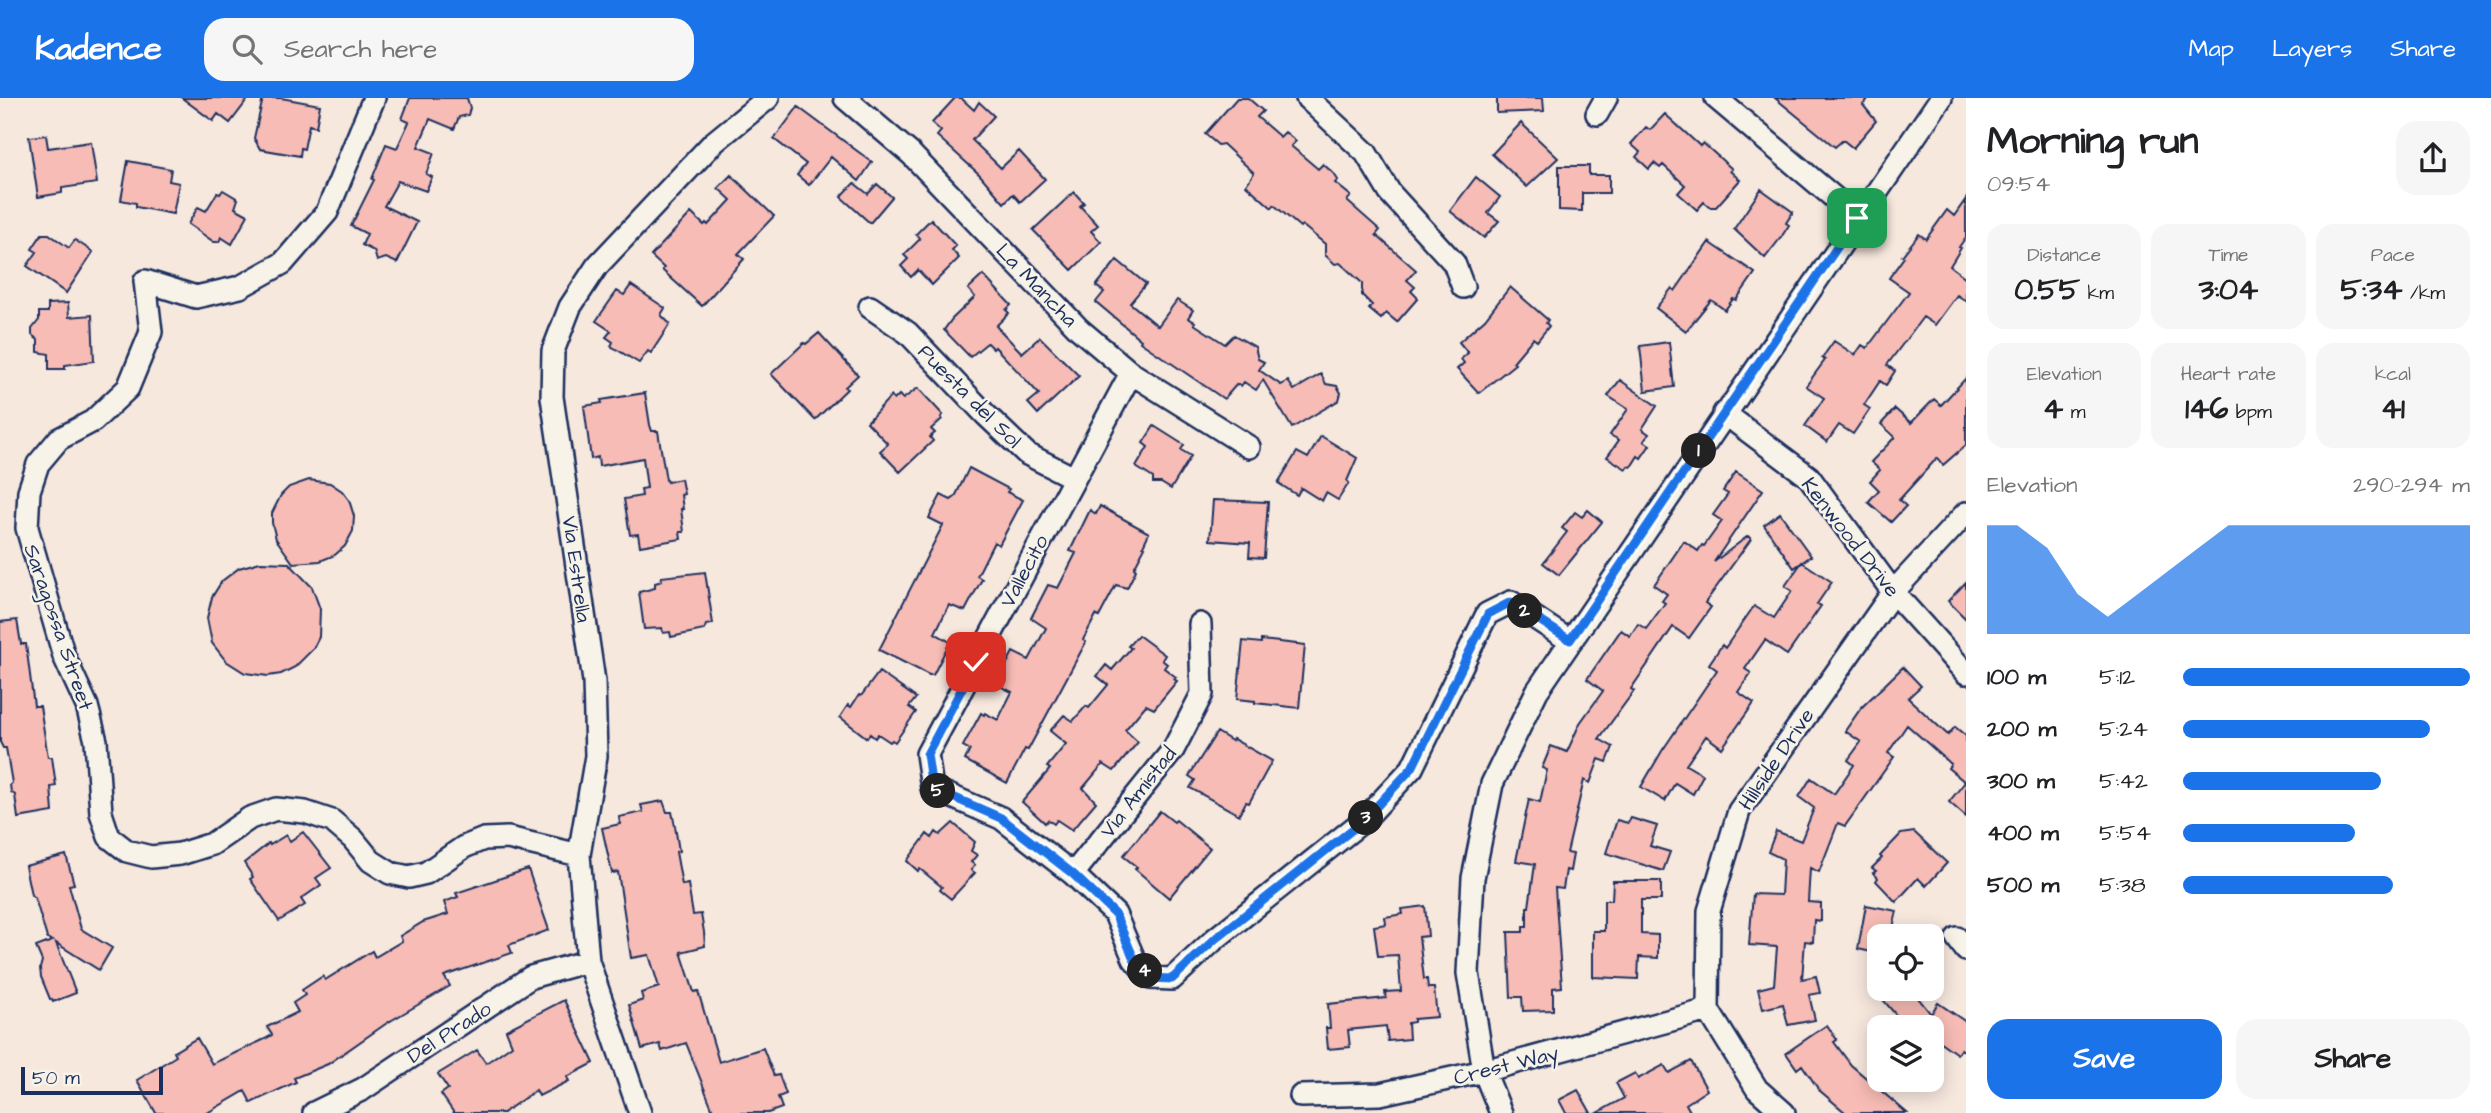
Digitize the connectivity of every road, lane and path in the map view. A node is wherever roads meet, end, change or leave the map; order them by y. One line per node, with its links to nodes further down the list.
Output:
1 (374, 98): 19 (street, Saragossa Street)
2 (768, 98): 19 (street, Via Estrella)
3 (845, 98): 10 (street, La Mancha)
4 (1307, 98): 8 (street)
5 (1716, 98): 7 (street)
6 (1941, 98): 7 (street)
7 (1857, 218): 11 (street)
8 (1463, 287)
9 (870, 307): 13 (street, Puesta del Sol)
10 (1131, 373): 12 (street, La Mancha); 13 (street, Vallecito)
11 (1724, 413): 15 (street, Kenwood Drive); 17 (street)
12 (1249, 447)
13 (1073, 478): 20 (street, Vallecito)
14 (1966, 513): 15 (street, Hillside Drive)
15 (1893, 592): 18 (street, Kenwood Drive); 22 (street, Hillside Drive)
16 (1200, 624): 20 (street, Via Amistad)
17 (1570, 640): 20 (street, Vallecito); 23 (street)
18 (1966, 673)
19 (579, 855): 21 (street, Via Estrella)
20 (1073, 874)
21 (588, 961): 25 (street, Del Prado); 26 (street, Via Estrella)
22 (1707, 1010): 23 (street, Crest Way); 28 (street)
23 (1485, 1072): 24 (street, Crest Way); 27 (street)
24 (1301, 1097)
25 (314, 1113)
26 (640, 1113)
27 (1501, 1113)
28 (1784, 1113)

